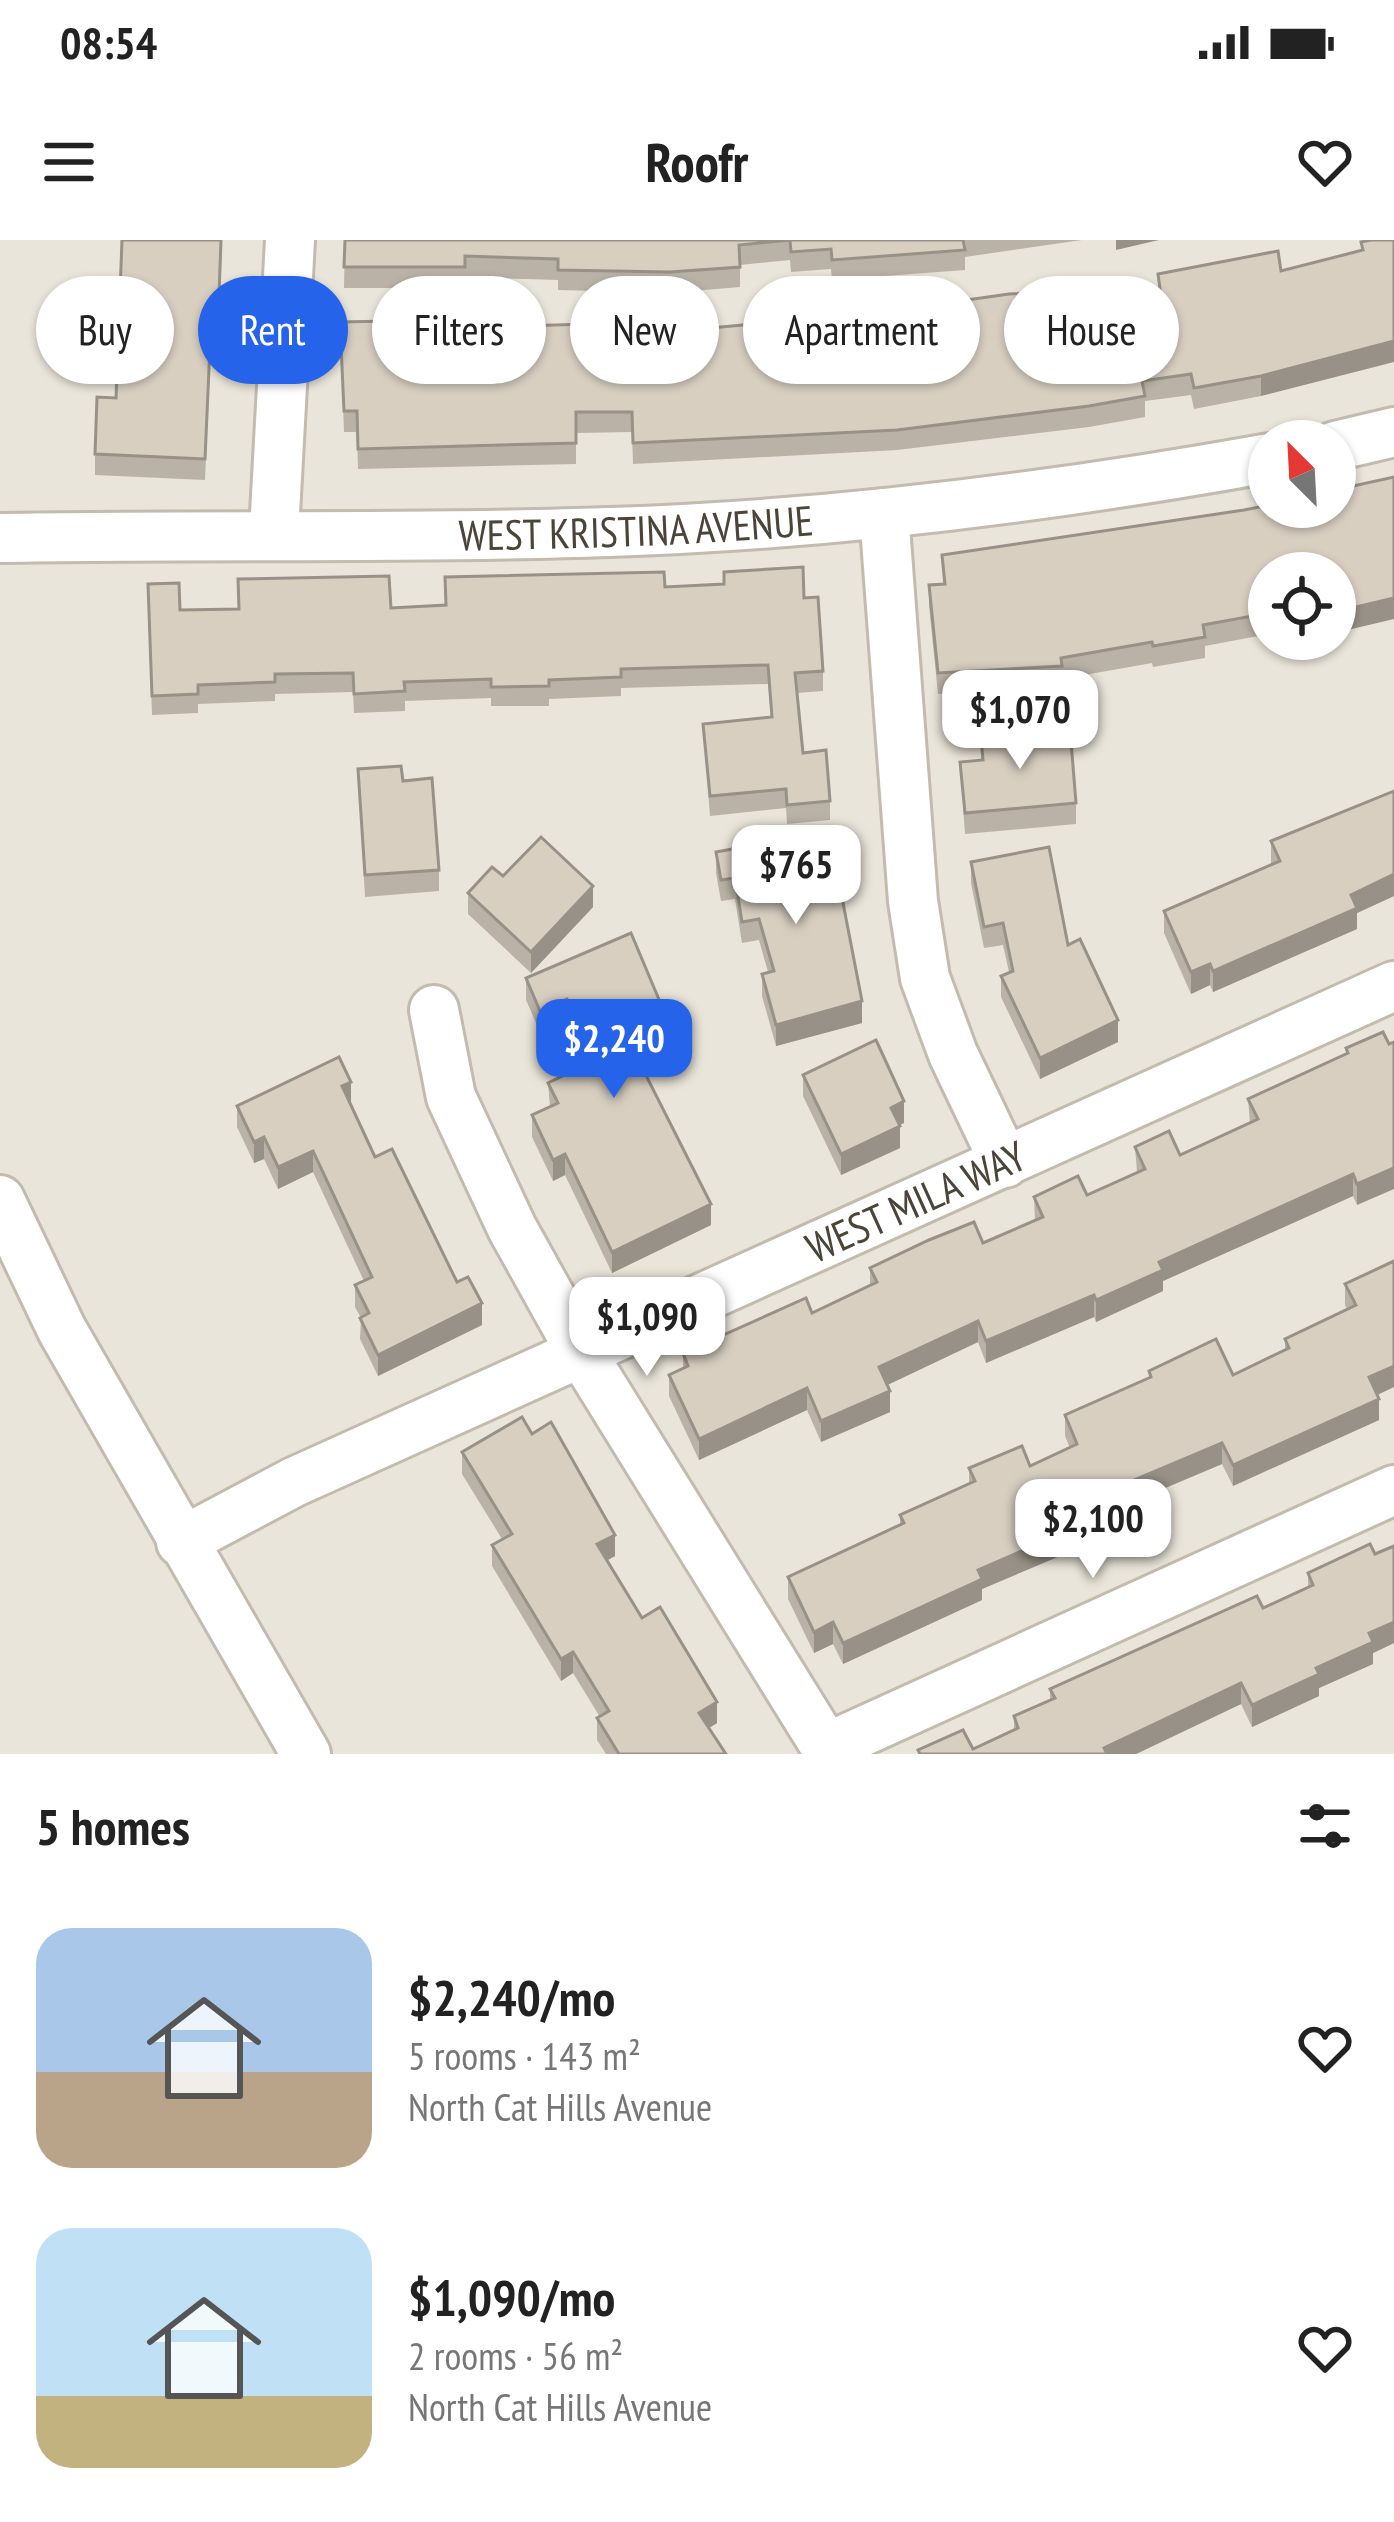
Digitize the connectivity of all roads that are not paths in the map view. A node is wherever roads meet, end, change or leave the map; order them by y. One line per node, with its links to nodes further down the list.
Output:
1 (290, 240): 6 (street)
2 (1394, 432): 3 (street)
3 (1356, 441)
4 (1248, 462): 5 (street, WEST KRISTINA AVENUE)
5 (884, 513): 6 (street, WEST KRISTINA AVENUE); 10 (street)
6 (274, 532): 7 (street, WEST KRISTINA AVENUE)
7 (0, 538)
8 (1394, 986): 10 (street, WEST MILA WAY)
9 (434, 1010): 12 (street)
10 (1005, 1163): 12 (street, WEST MILA WAY)
11 (0, 1200): 14 (street)
12 (581, 1352): 14 (street, WEST MILA WAY); 15 (street)
13 (1394, 1490): 15 (street)
14 (181, 1543): 16 (street)
15 (828, 1751)
16 (306, 1754)

